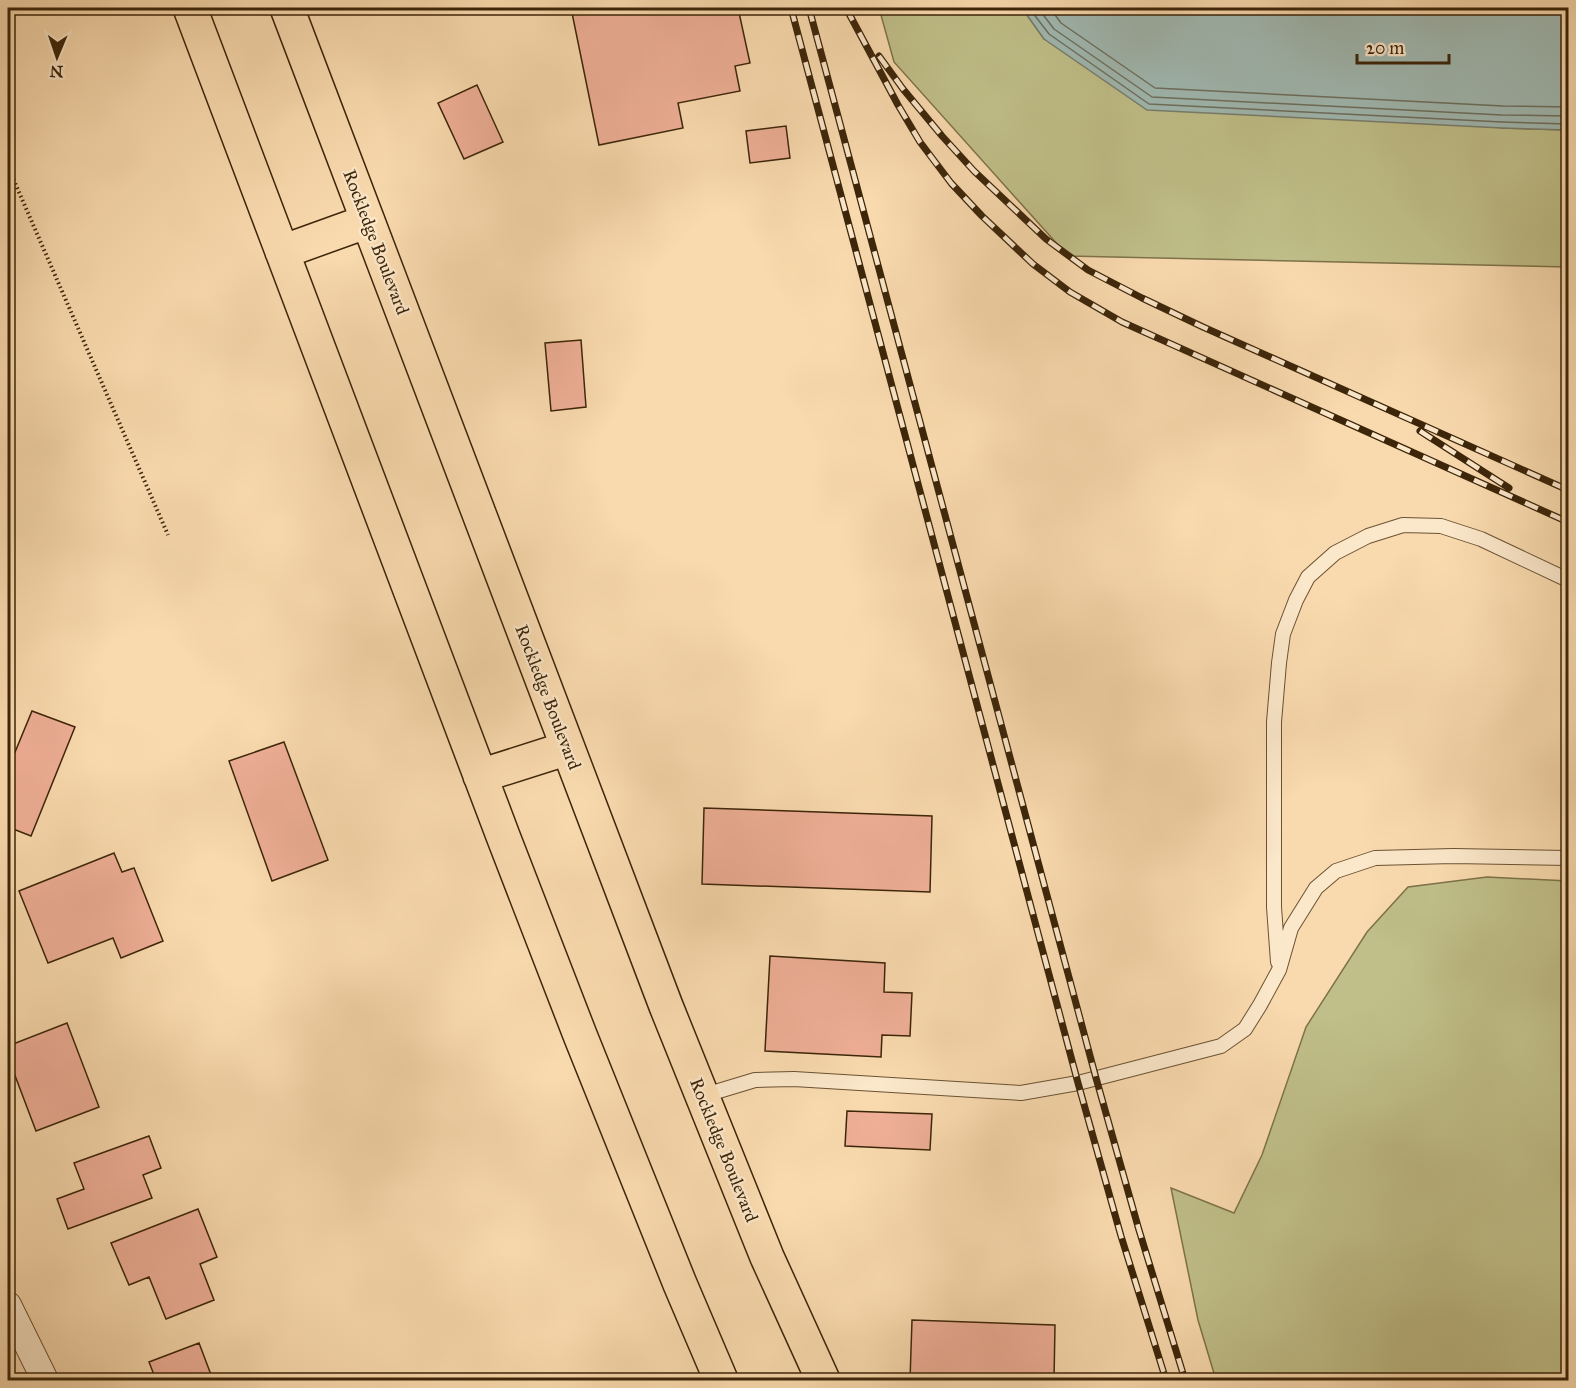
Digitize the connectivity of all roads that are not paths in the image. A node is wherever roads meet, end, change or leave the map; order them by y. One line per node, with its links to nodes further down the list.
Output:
1 (190, 8): 4 (main road)
2 (287, 8): 3 (main road, Rockledge Boulevard)
3 (368, 221): 4 (main road); 6 (main road, Rockledge Boulevard)
4 (282, 252): 7 (main road)
5 (1569, 580): 9 (lane)
6 (568, 748): 7 (main road); 10 (main road, Rockledge Boulevard)
7 (480, 776): 13 (main road)
8 (1569, 858): 9 (lane)
9 (1279, 970): 10 (lane)
10 (702, 1096): 14 (main road, Rockledge Boulevard)
11 (9, 1314): 12 (street)
12 (45, 1380)
13 (721, 1380)
14 (823, 1380)

